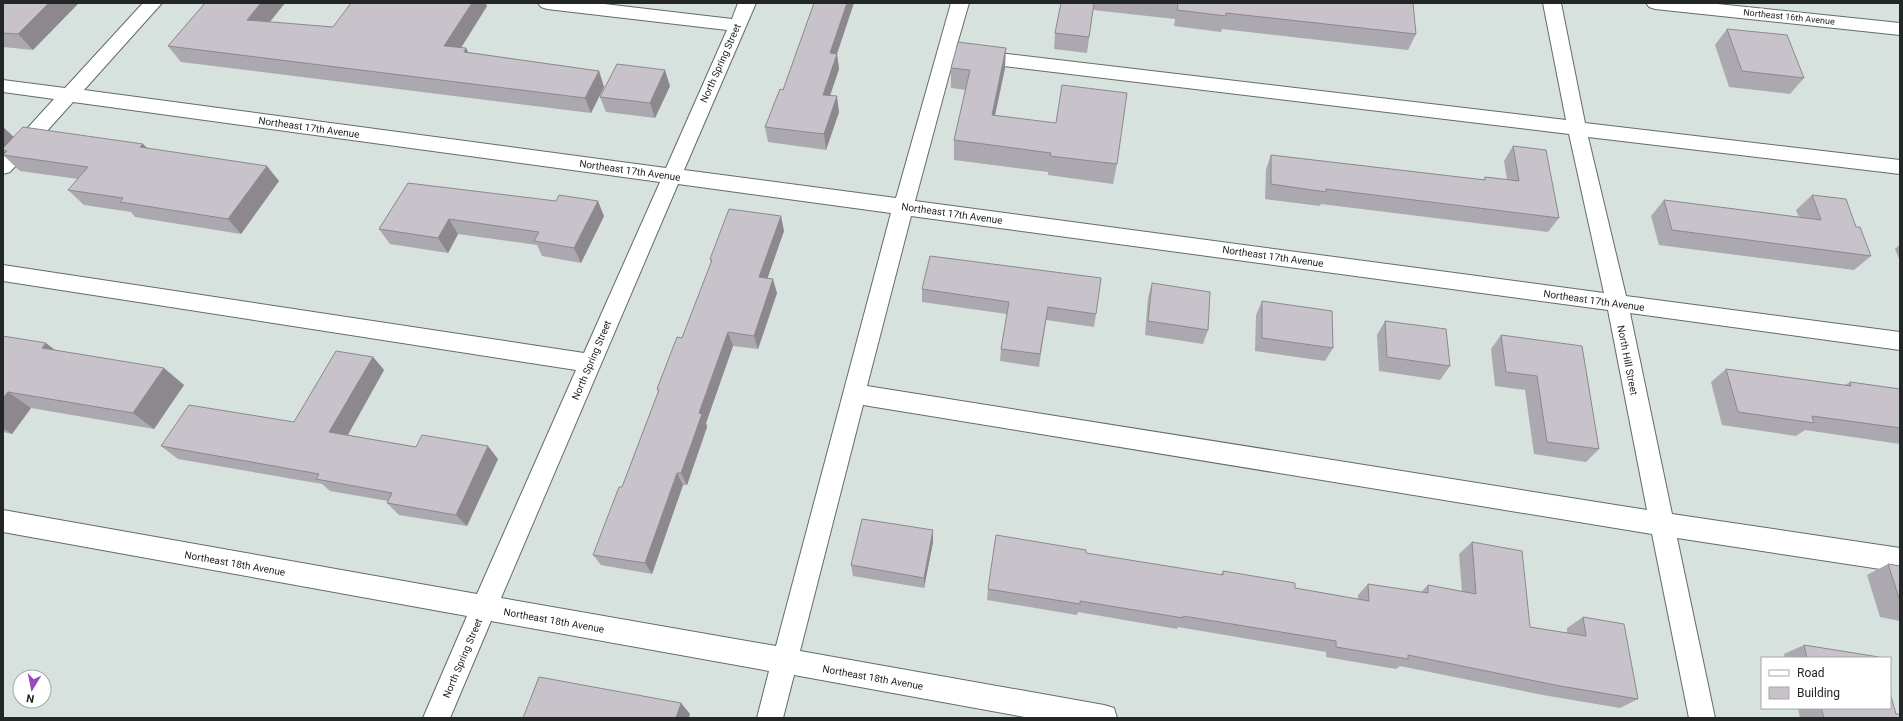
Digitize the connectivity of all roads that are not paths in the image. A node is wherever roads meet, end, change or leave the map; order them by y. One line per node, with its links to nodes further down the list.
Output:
1 (153, 3): 11 (street)
2 (547, 3): 7 (street)
3 (747, 3): 7 (street, North Spring Street)
4 (960, 3): 9 (street)
5 (1552, 3): 12 (street, North Hill Street)
6 (1655, 3): 8 (street, Northeast 16th Avenue)
7 (737, 25): 15 (street, North Spring Street)
8 (1900, 29)
9 (946, 53): 12 (street); 16 (street)
10 (3, 86): 11 (street, Northeast 17th Avenue)
11 (69, 94): 13 (street); 15 (street, Northeast 17th Avenue)
12 (1577, 129): 14 (street); 18 (street, North Hill Street)
13 (3, 167)
14 (1900, 167)
15 (672, 176): 16 (street, Northeast 17th Avenue); 20 (street, North Spring Street)
16 (903, 207): 18 (street, Northeast 17th Avenue); 21 (street)
17 (3, 273): 20 (street)
18 (1617, 303): 19 (street, Northeast 17th Avenue); 23 (street, North Hill Street)
19 (1900, 341)
20 (590, 363): 25 (street, North Spring Street)
21 (854, 394): 23 (street); 26 (street)
22 (3, 521): 25 (street, Northeast 18th Avenue)
23 (1662, 524): 24 (street); 30 (street, North Hill Street)
24 (1900, 560)
25 (484, 607): 26 (street, Northeast 18th Avenue); 27 (street, North Spring Street)
26 (785, 662): 28 (street); 29 (street, Northeast 18th Avenue)
27 (436, 718)
28 (770, 718)
29 (1104, 718)
30 (1702, 718)

